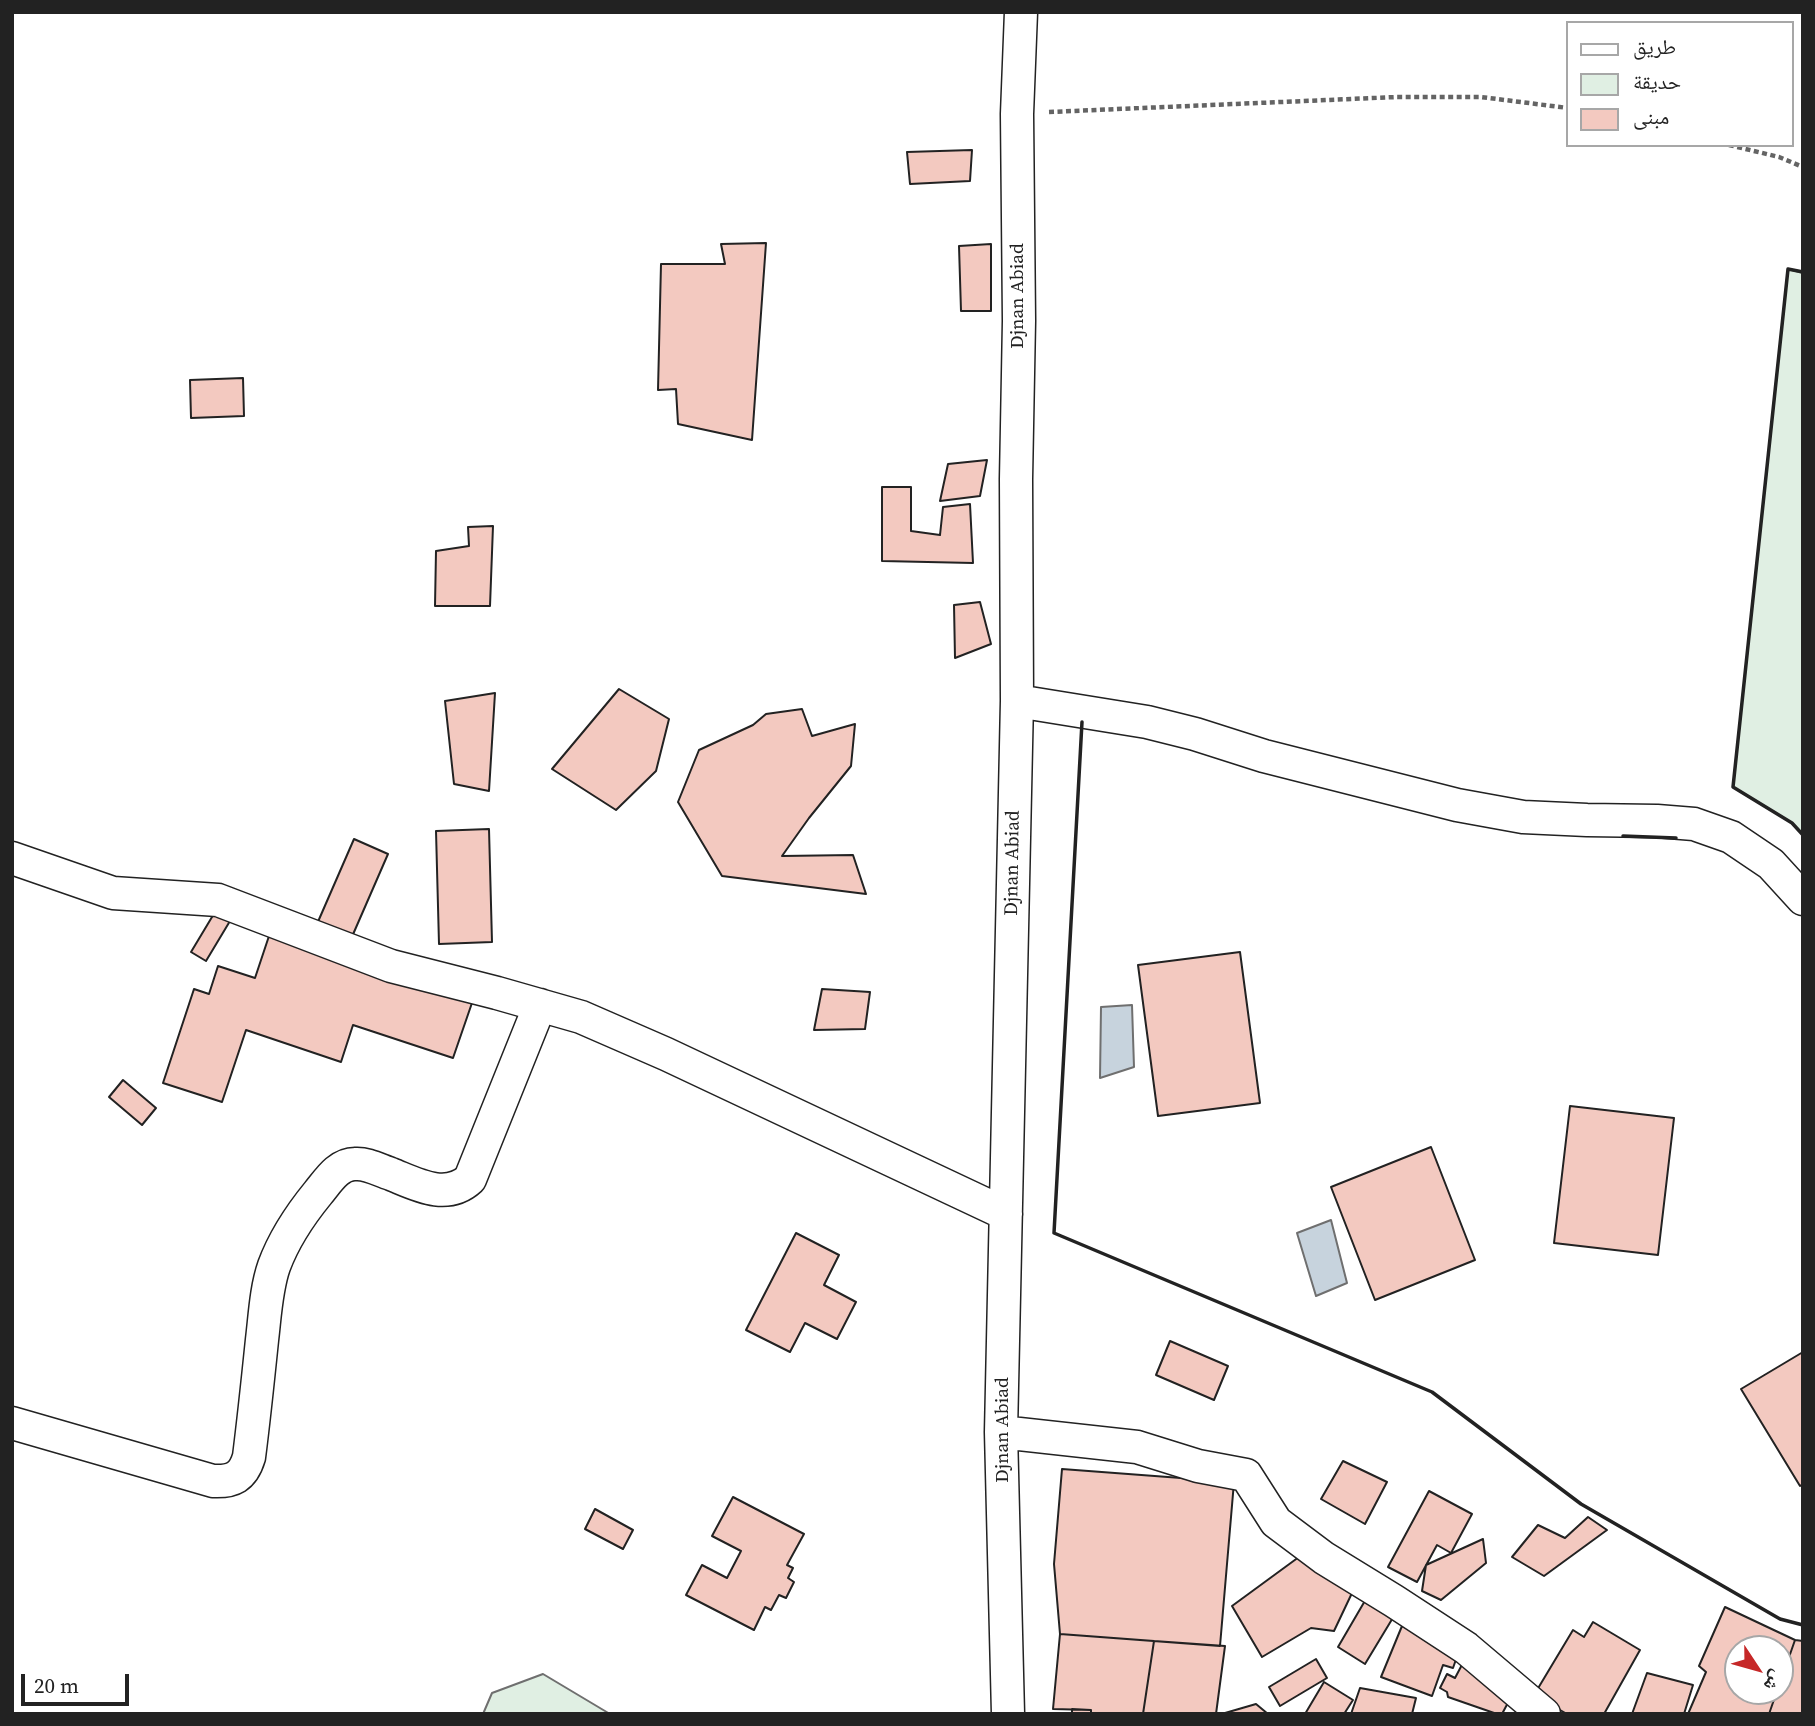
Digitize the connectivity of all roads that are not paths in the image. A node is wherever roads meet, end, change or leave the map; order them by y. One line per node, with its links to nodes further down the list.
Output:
1 (1021, 12): 2 (street, Djnan Abiad)
2 (1017, 701): 4 (street); 6 (street, Djnan Abiad)
3 (12, 858): 5 (street)
4 (1803, 899)
5 (540, 1005): 6 (street); 7 (street)
6 (1006, 1214): 8 (street, Djnan Abiad)
7 (12, 1423)
8 (1001, 1432): 9 (street, Djnan Abiad); 10 (street)
9 (1008, 1714)
10 (1544, 1714)

